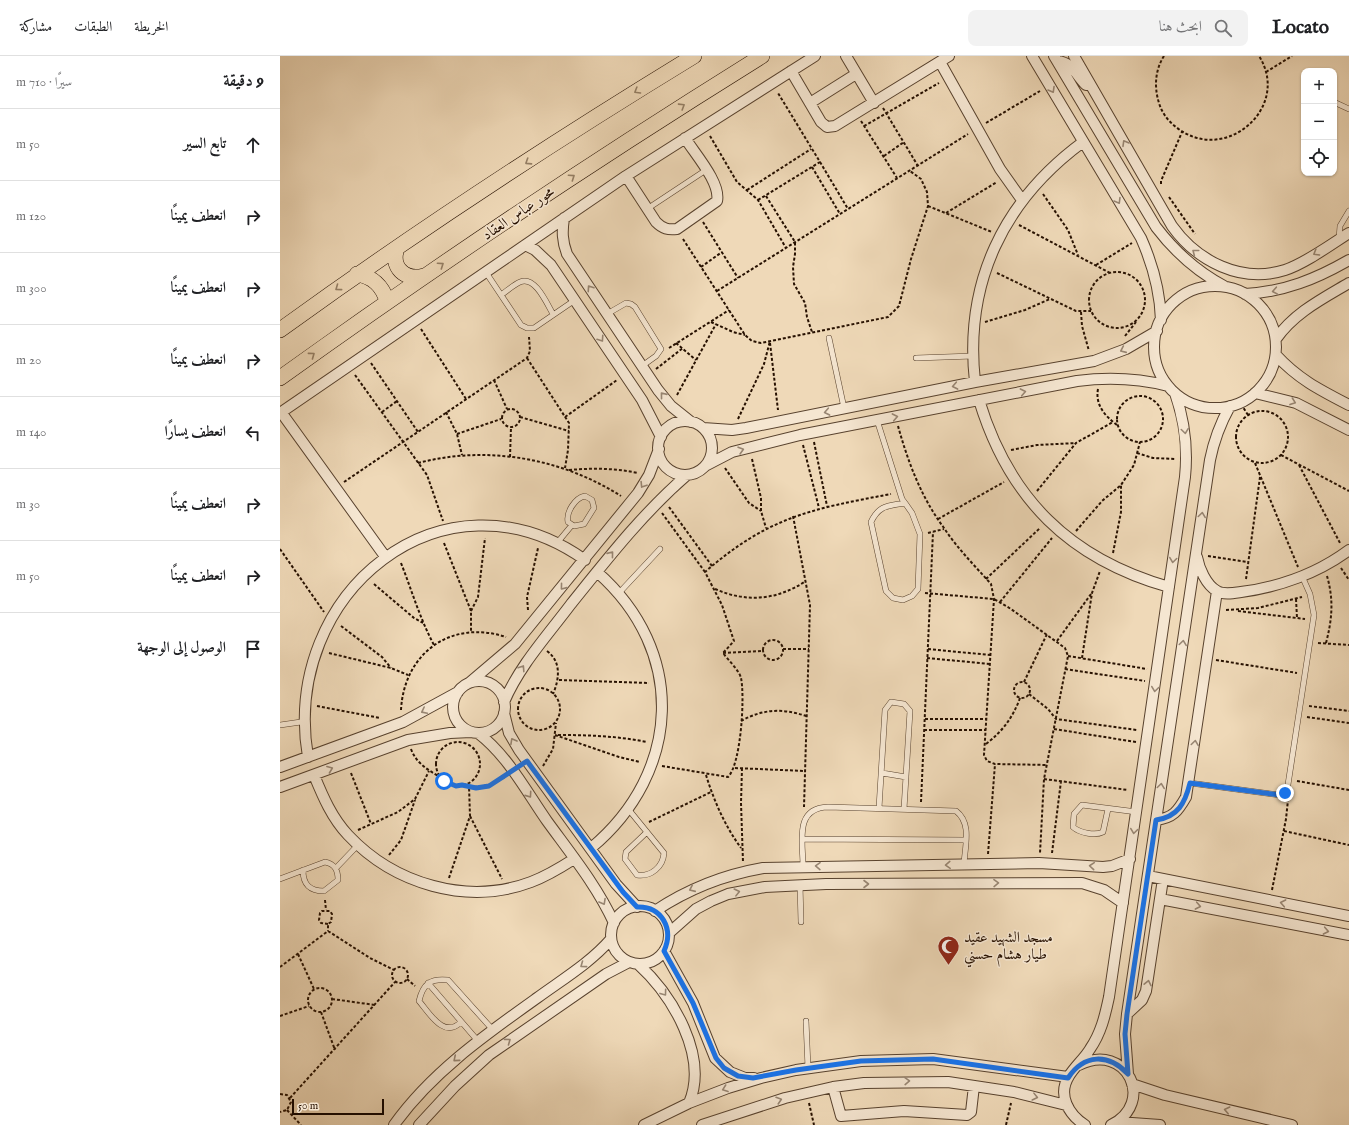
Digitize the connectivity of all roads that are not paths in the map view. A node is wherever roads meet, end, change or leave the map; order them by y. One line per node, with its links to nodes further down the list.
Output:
1 (694, 56): 27 (main road, one-way to 27)
2 (762, 56): 31 (main road, محور عباس العقاد, one-way to 2)
3 (815, 56): 9 (street)
4 (846, 56): 10 (street)
5 (1032, 56): 17 (street, one-way to 17)
6 (1074, 56): 11 (street)
7 (945, 59): 12 (street); 20 (street)
8 (1055, 59): 11 (street); 33 (street)
9 (791, 71): 13 (street); 16 (street)
10 (856, 74): 12 (street); 13 (street)
11 (1096, 94): 25 (street, one-way to 11)
12 (876, 102): 13 (street)
13 (810, 103)
14 (1337, 103): 15 (lane)
15 (1349, 108)
16 (685, 138): 18 (street); 19 (street)
17 (1083, 142): 20 (street); 40 (street, one-way to 40)
18 (706, 170): 21 (lane); 21 (street)
19 (626, 176): 21 (street); 23 (street)
20 (1022, 200): 46 (street)
21 (647, 209)
22 (1349, 211): 25 (lane)
23 (564, 218): 26 (street); 39 (street, one-way to 23)
24 (1349, 233): 25 (street)
25 (1339, 239)
26 (525, 245): 29 (street); 36 (street)
27 (397, 248): 30 (main road); 31 (main road)
28 (1347, 260): 34 (street, one-way to 34)
29 (486, 271): 35 (lane); 58 (street)
30 (357, 274): 37 (main road); 41 (main road, one-way to 41)
31 (424, 276): 37 (main road, محور عباس العقاد)
32 (1349, 283): 44 (street)
33 (1225, 287): 34 (street); 40 (street)
34 (1245, 294): 44 (street)
35 (501, 295): 38 (lane); 38 (lane)
36 (575, 300): 38 (lane); 63 (street, one-way to 63)
37 (387, 301): 49 (main road, محور عباس العقاد, one-way to 37)
38 (553, 314)
39 (607, 314): 48 (street); 48 (lane)
40 (1161, 320): 42 (street)
41 (280, 330)
42 (1156, 331): 50 (street, one-way to 50); 51 (street)
43 (828, 338): 57 (lane)
44 (1276, 339): 45 (street)
45 (1276, 355): 53 (street); 56 (street)
46 (973, 356): 47 (lane); 50 (street)
47 (916, 358)
48 (645, 371): 60 (street, one-way to 48)
49 (280, 378)
50 (975, 382): 57 (street, one-way to 57)
51 (1168, 386): 52 (street); 54 (street, one-way to 51)
52 (1176, 393): 55 (street); 77 (street, one-way to 77)
53 (1255, 393): 55 (street); 62 (street, one-way to 62)
54 (979, 400): 59 (street, one-way to 54); 77 (street)
55 (1230, 406): 72 (street, one-way to 55)
56 (1349, 406)
57 (844, 408): 61 (street, one-way to 61)
58 (280, 412): 73 (street)
59 (877, 420): 65 (street, one-way to 59); 67 (lane)
60 (691, 422): 61 (street); 63 (street)
61 (703, 428): 65 (street)
62 (1349, 430)
63 (661, 438): 64 (street)
64 (659, 450): 66 (street); 74 (street, one-way to 74)
65 (705, 466): 66 (street)
66 (687, 475): 75 (street, one-way to 66)
67 (905, 503): 67 (lane)
68 (572, 525): 68 (lane); 69 (lane)
69 (557, 543): 73 (street); 74 (street)
70 (660, 549): 79 (lane)
71 (1347, 551): 76 (street)
72 (1196, 554): 78 (street); 99 (street, one-way to 72)
73 (384, 555): 84 (street)
74 (585, 560): 80 (street, one-way to 80)
75 (597, 572): 79 (street); 82 (street, one-way to 75)
76 (1302, 576): 78 (street); 92 (lane)
77 (1169, 587): 98 (street, one-way to 98)
78 (1217, 591): 92 (street, one-way to 78)
79 (619, 593): 97 (street)
80 (469, 683): 81 (street); 82 (street)
81 (458, 692): 86 (street); 87 (street, one-way to 87)
82 (504, 702): 83 (street)
83 (504, 713): 86 (street); 104 (street, one-way to 83)
84 (301, 722): 85 (lane); 87 (street)
85 (280, 725)
86 (474, 733): 90 (street, one-way to 86); 105 (street, one-way to 105)
87 (308, 758): 88 (street)
88 (280, 767)
89 (882, 773): 91 (lane); 91 (lane); 94 (lane)
90 (314, 775): 93 (street); 103 (street)
91 (906, 777): 95 (lane)
92 (1190, 783): 99 (street)
93 (280, 787)
94 (880, 808): 95 (lane); 101 (lane)
95 (904, 809): 102 (lane)
96 (1108, 809): 96 (lane); 98 (lane)
97 (629, 810): 100 (lane); 104 (street)
98 (1137, 812): 106 (street, one-way to 106)
99 (1156, 820): 111 (street)
100 (647, 832): 100 (lane)
101 (803, 839): 102 (lane); 108 (lane)
102 (965, 840): 107 (lane)
103 (358, 845): 105 (street); 109 (lane)
104 (591, 848): 117 (street)
105 (574, 859): 121 (street, one-way to 121)
106 (1130, 859): 107 (street, one-way to 107); 116 (street)
107 (964, 864): 108 (street, one-way to 108)
108 (802, 866): 118 (street, one-way to 118)
109 (336, 868): 110 (lane); 110 (lane)
110 (303, 870): 112 (lane)
111 (1148, 876): 113 (street); 128 (street)
112 (280, 879)
113 (1163, 879): 115 (street); 119 (street, one-way to 113)
114 (800, 884): 116 (street, one-way to 116); 120 (lane); 122 (street, one-way to 114)
115 (1160, 899): 123 (street, one-way to 123); 128 (street, one-way to 115)
116 (1123, 903): 133 (street)
117 (637, 907): 118 (street); 121 (street)
118 (655, 911): 122 (street)
119 (1349, 916)
120 (801, 922)
121 (614, 923): 124 (street)
122 (669, 933): 125 (street)
123 (1349, 935)
124 (611, 939): 126 (street); 131 (street, one-way to 131)
125 (664, 951): 126 (street); 136 (street)
126 (634, 963): 141 (street, one-way to 141); 146 (street, one-way to 126)
127 (428, 983): 130 (lane); 130 (lane); 131 (lane)
128 (1127, 1014): 135 (street)
129 (806, 1021): 134 (lane)
130 (461, 1022): 132 (lane)
131 (493, 1030): 132 (street)
132 (478, 1041): 145 (street, one-way to 145)
133 (1079, 1065): 135 (street); 137 (street)
134 (808, 1068): 136 (street); 137 (street)
135 (1128, 1074): 138 (street)
136 (762, 1078): 141 (street, one-way to 141)
137 (1068, 1078): 142 (street)
138 (1132, 1084): 144 (street); 152 (street, one-way to 138)
139 (974, 1086): 140 (street, one-way to 139); 140 (street); 142 (street, one-way to 142)
140 (833, 1087): 143 (street, one-way to 140)
141 (689, 1103): 147 (street)
142 (1068, 1108): 149 (street); 150 (street)
143 (726, 1121): 148 (street)
144 (1115, 1124): 151 (street)
145 (394, 1125)
146 (419, 1125)
147 (644, 1125)
148 (702, 1125)
149 (1072, 1125)
150 (1085, 1125)
151 (1160, 1125)
152 (1292, 1125)

